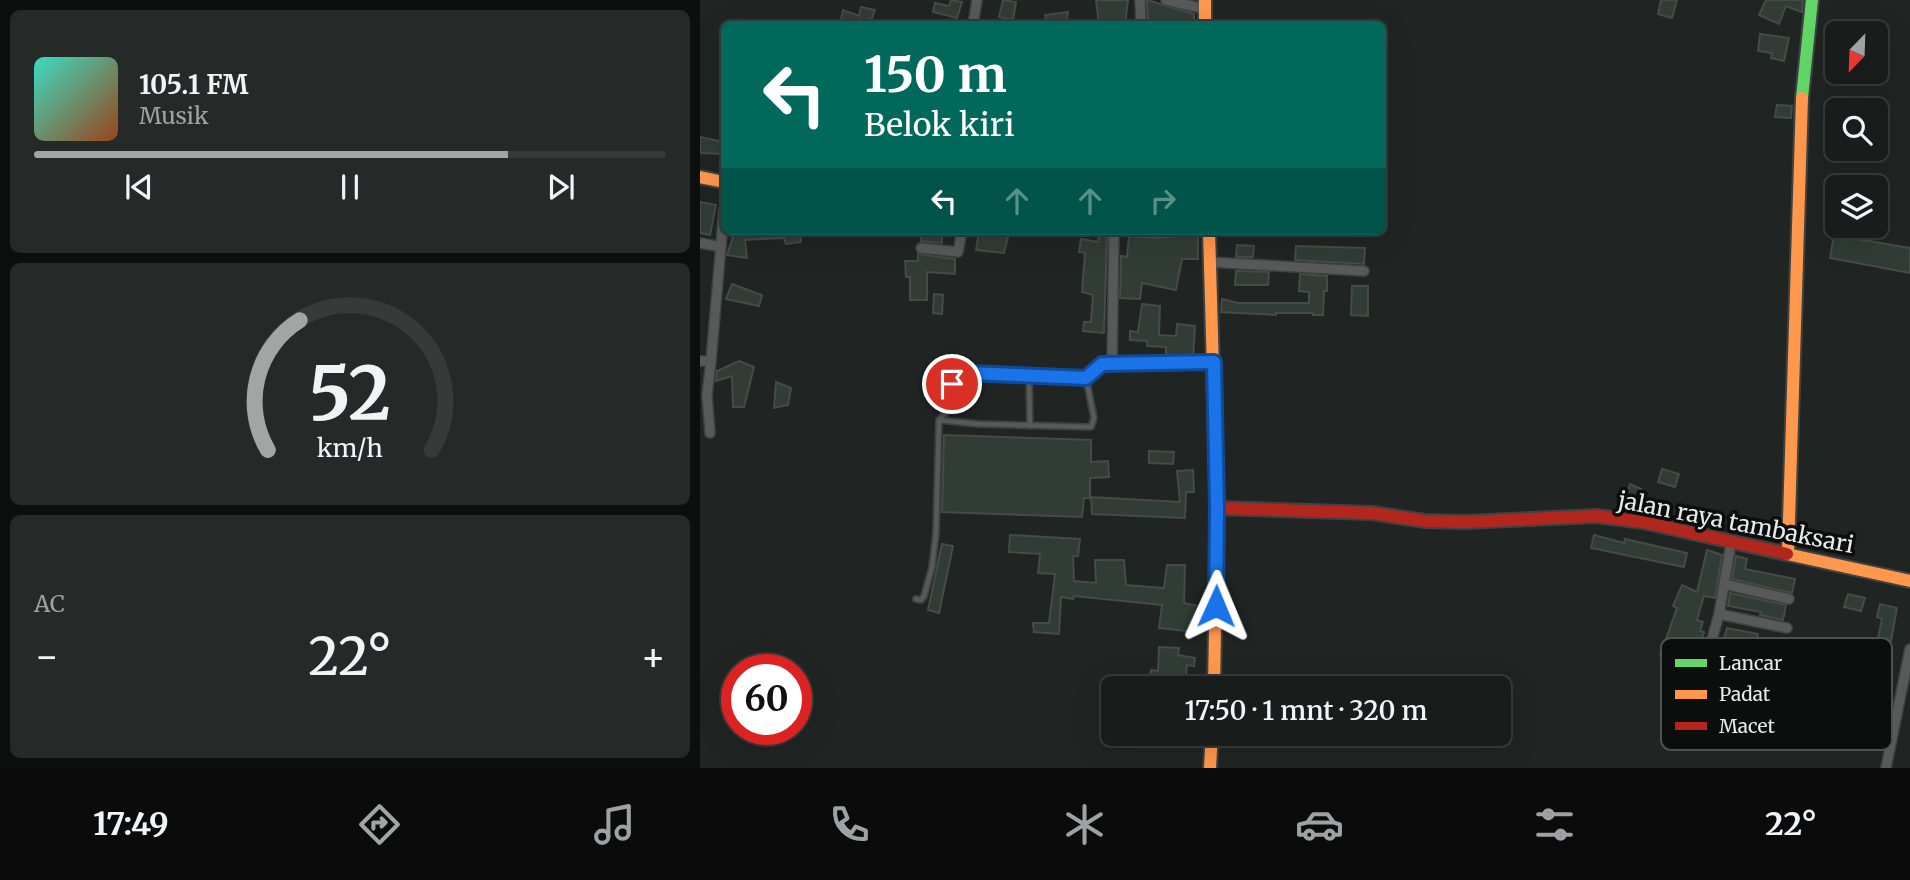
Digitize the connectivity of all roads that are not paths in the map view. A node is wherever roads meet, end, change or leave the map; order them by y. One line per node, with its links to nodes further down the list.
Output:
1 (977, 0): 6 (street)
2 (1140, 0): 7 (street)
3 (1166, 0): 5 (street)
4 (1812, 0): 30 (street)
5 (1205, 4)
6 (974, 21)
7 (1141, 21)
8 (700, 177): 9 (street)
9 (721, 181)
10 (722, 235): 15 (street)
11 (961, 235): 16 (street)
12 (1114, 235): 22 (street)
13 (1209, 235): 17 (street)
14 (700, 243): 15 (street)
15 (721, 247): 20 (street)
16 (921, 248)
17 (1210, 262): 18 (street); 21 (street)
18 (1364, 271)
19 (700, 361): 20 (street)
20 (711, 361): 27 (street)
21 (1214, 362): 22 (lane); 28 (street)
22 (1112, 364): 24 (lane)
23 (1029, 376): 24 (lane); 25 (lane); 26 (lane)
24 (1086, 378): 26 (lane)
25 (939, 420): 26 (lane); 33 (lane)
26 (1030, 426)
27 (710, 433)
28 (1217, 508): 29 (street, jalan raya tambaksari); 39 (street)
29 (1731, 542): 30 (street, jalan raya tambaksari); 32 (street)
30 (1788, 552): 31 (street, jalan raya tambaksari)
31 (1910, 581)
32 (1724, 584): 34 (street); 35 (street)
33 (916, 599)
34 (1789, 599)
35 (1719, 614): 36 (street); 37 (street)
36 (1787, 628)
37 (1712, 638)
38 (1910, 649): 40 (street)
39 (1214, 676)
40 (1892, 738)
41 (1211, 746): 43 (street)
42 (1890, 750): 44 (street)
43 (1210, 768)
44 (1886, 768)

